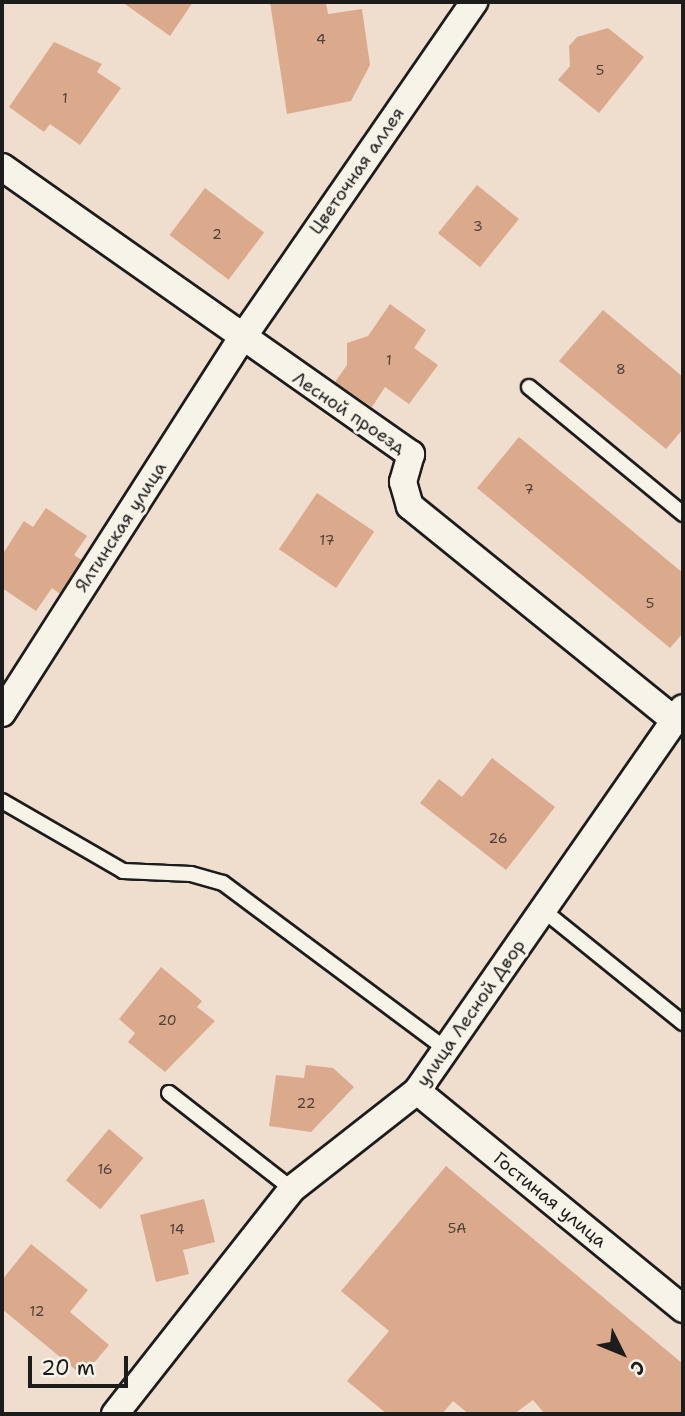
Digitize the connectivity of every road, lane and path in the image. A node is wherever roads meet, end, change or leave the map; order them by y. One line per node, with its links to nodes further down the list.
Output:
1 (474, 2): 3 (street, Цветочная аллея)
2 (2, 167): 3 (street, Лесной проезд)
3 (241, 340): 6 (street, Ялтинская улица); 7 (street, Лесной проезд)
4 (529, 387): 5 (lane)
5 (683, 514)
6 (2, 713)
7 (678, 714): 9 (street, улица Лесной Двор)
8 (2, 801): 11 (lane)
9 (543, 910): 10 (lane); 11 (street, улица Лесной Двор)
10 (683, 1023)
11 (444, 1048): 12 (street, улица Лесной Двор)
12 (417, 1091): 14 (street, улица Лесной Двор); 15 (street, Гостиная улица)
13 (169, 1093): 14 (lane)
14 (292, 1189): 16 (street, улица Лесной Двор)
15 (683, 1309)
16 (115, 1414)

